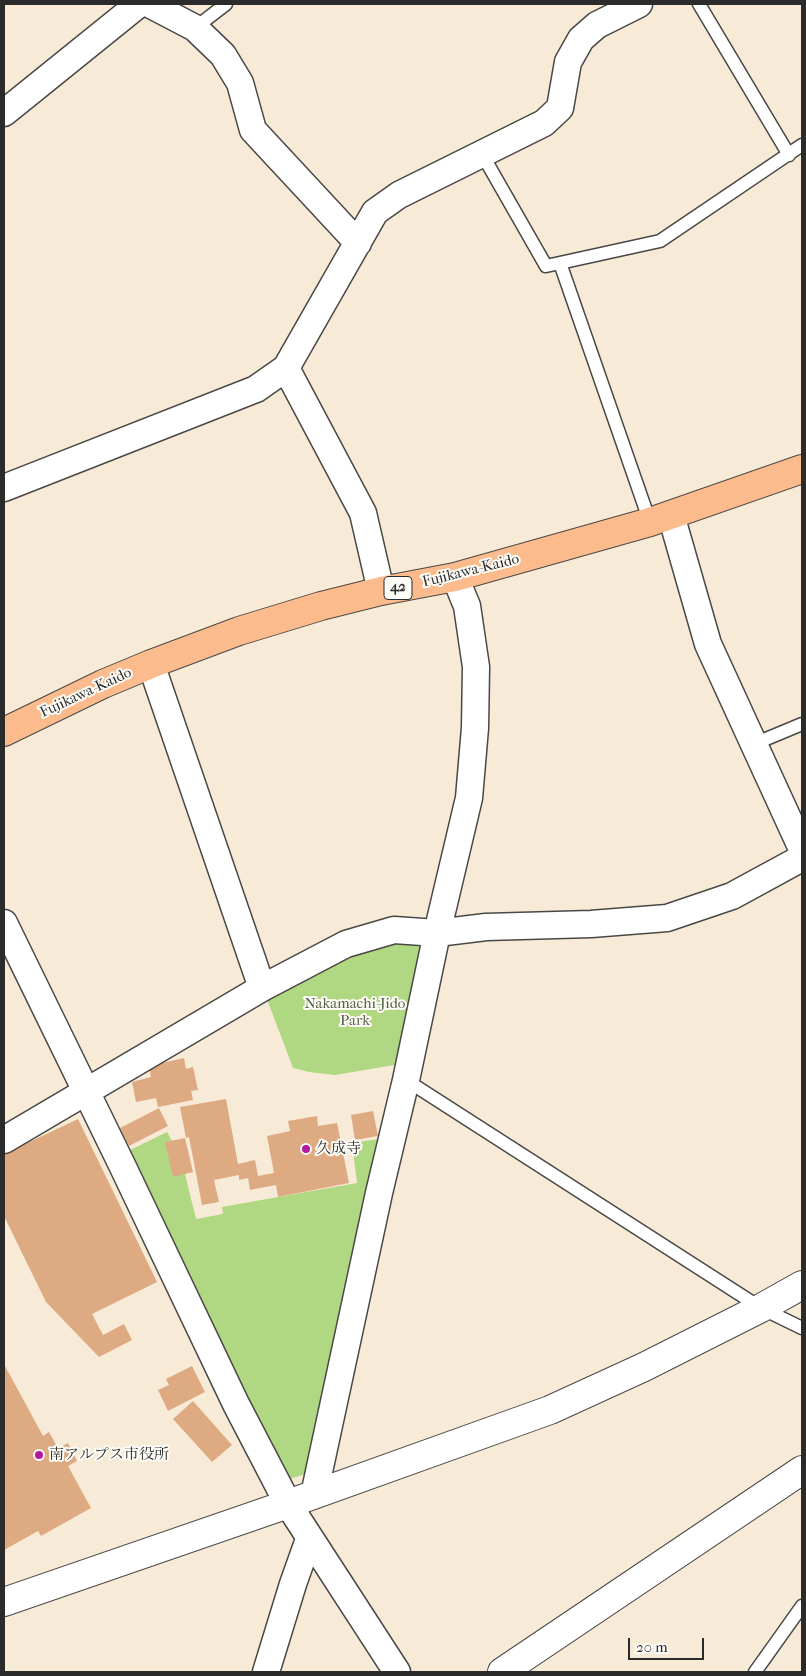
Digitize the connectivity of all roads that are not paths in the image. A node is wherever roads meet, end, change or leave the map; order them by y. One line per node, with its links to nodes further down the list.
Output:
1 (139, 4): 7 (street)
2 (149, 4): 6 (street)
3 (226, 4): 6 (lane)
4 (639, 4): 9 (street)
5 (699, 4): 10 (lane)
6 (195, 28): 11 (street)
7 (4, 113)
8 (802, 145): 10 (lane)
9 (482, 154): 11 (street); 12 (lane)
10 (789, 155): 12 (lane)
11 (358, 243): 13 (street)
12 (560, 263): 16 (lane)
13 (286, 368): 15 (street); 18 (street)
14 (802, 469): 16 (main road, Fujikawa-Kaido / 42)
15 (4, 488)
16 (660, 518): 17 (main road, Fujikawa-Kaido / 42); 22 (street)
17 (455, 577): 18 (main road, Fujikawa-Kaido / 42); 26 (street)
18 (381, 591): 19 (main road, Fujikawa-Kaido / 42)
19 (151, 664): 21 (main road, Fujikawa-Kaido / 42); 27 (street)
20 (802, 724): 22 (lane)
21 (4, 732)
22 (754, 744): 23 (street)
23 (802, 848)
24 (802, 858): 26 (street)
25 (4, 923): 29 (street)
26 (437, 933): 27 (street); 28 (street)
27 (262, 988): 29 (street)
28 (406, 1080): 32 (lane); 35 (street)
29 (87, 1092): 30 (street); 36 (street)
30 (4, 1140)
31 (802, 1285): 32 (street)
32 (761, 1308): 33 (lane); 35 (street)
33 (802, 1328)
34 (802, 1470): 42 (street)
35 (314, 1495): 36 (street)
36 (288, 1504): 37 (street); 38 (street)
37 (309, 1539): 40 (street); 41 (street)
38 (4, 1602)
39 (802, 1606): 43 (lane)
40 (266, 1672)
41 (397, 1672)
42 (502, 1672)
43 (755, 1672)

